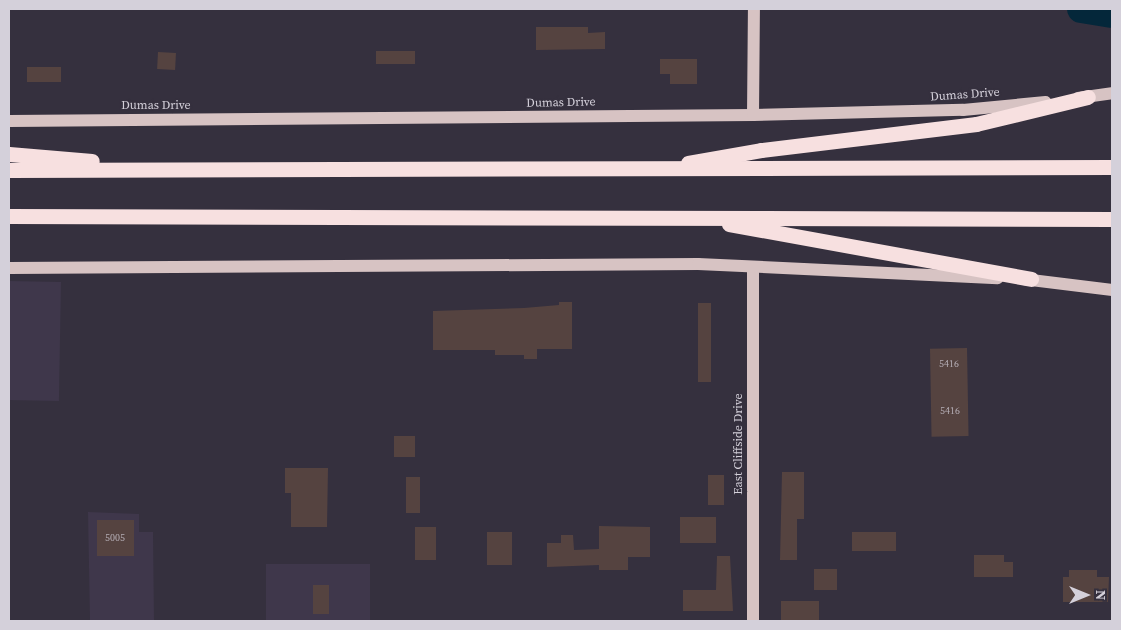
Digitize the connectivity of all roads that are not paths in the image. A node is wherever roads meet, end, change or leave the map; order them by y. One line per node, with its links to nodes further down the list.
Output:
1 (754, 9): 4 (main road)
2 (1112, 93): 3 (main road, Dumas Drive)
3 (1088, 97): 4 (main road, Dumas Drive); 9 (highway)
4 (753, 115): 5 (main road, Dumas Drive)
5 (9, 121)
6 (9, 154): 10 (highway)
7 (1112, 167): 9 (highway)
8 (9, 170): 10 (highway)
9 (646, 170): 10 (highway)
10 (198, 171)
11 (9, 216): 12 (highway)
12 (50, 216): 13 (highway); 15 (highway)
13 (696, 218): 14 (highway); 18 (highway)
14 (1112, 219)
15 (9, 222)
16 (753, 267): 17 (main road); 18 (main road); 20 (main road, East Cliffside Drive)
17 (9, 268)
18 (1031, 279): 19 (main road)
19 (1112, 290)
20 (753, 621)

